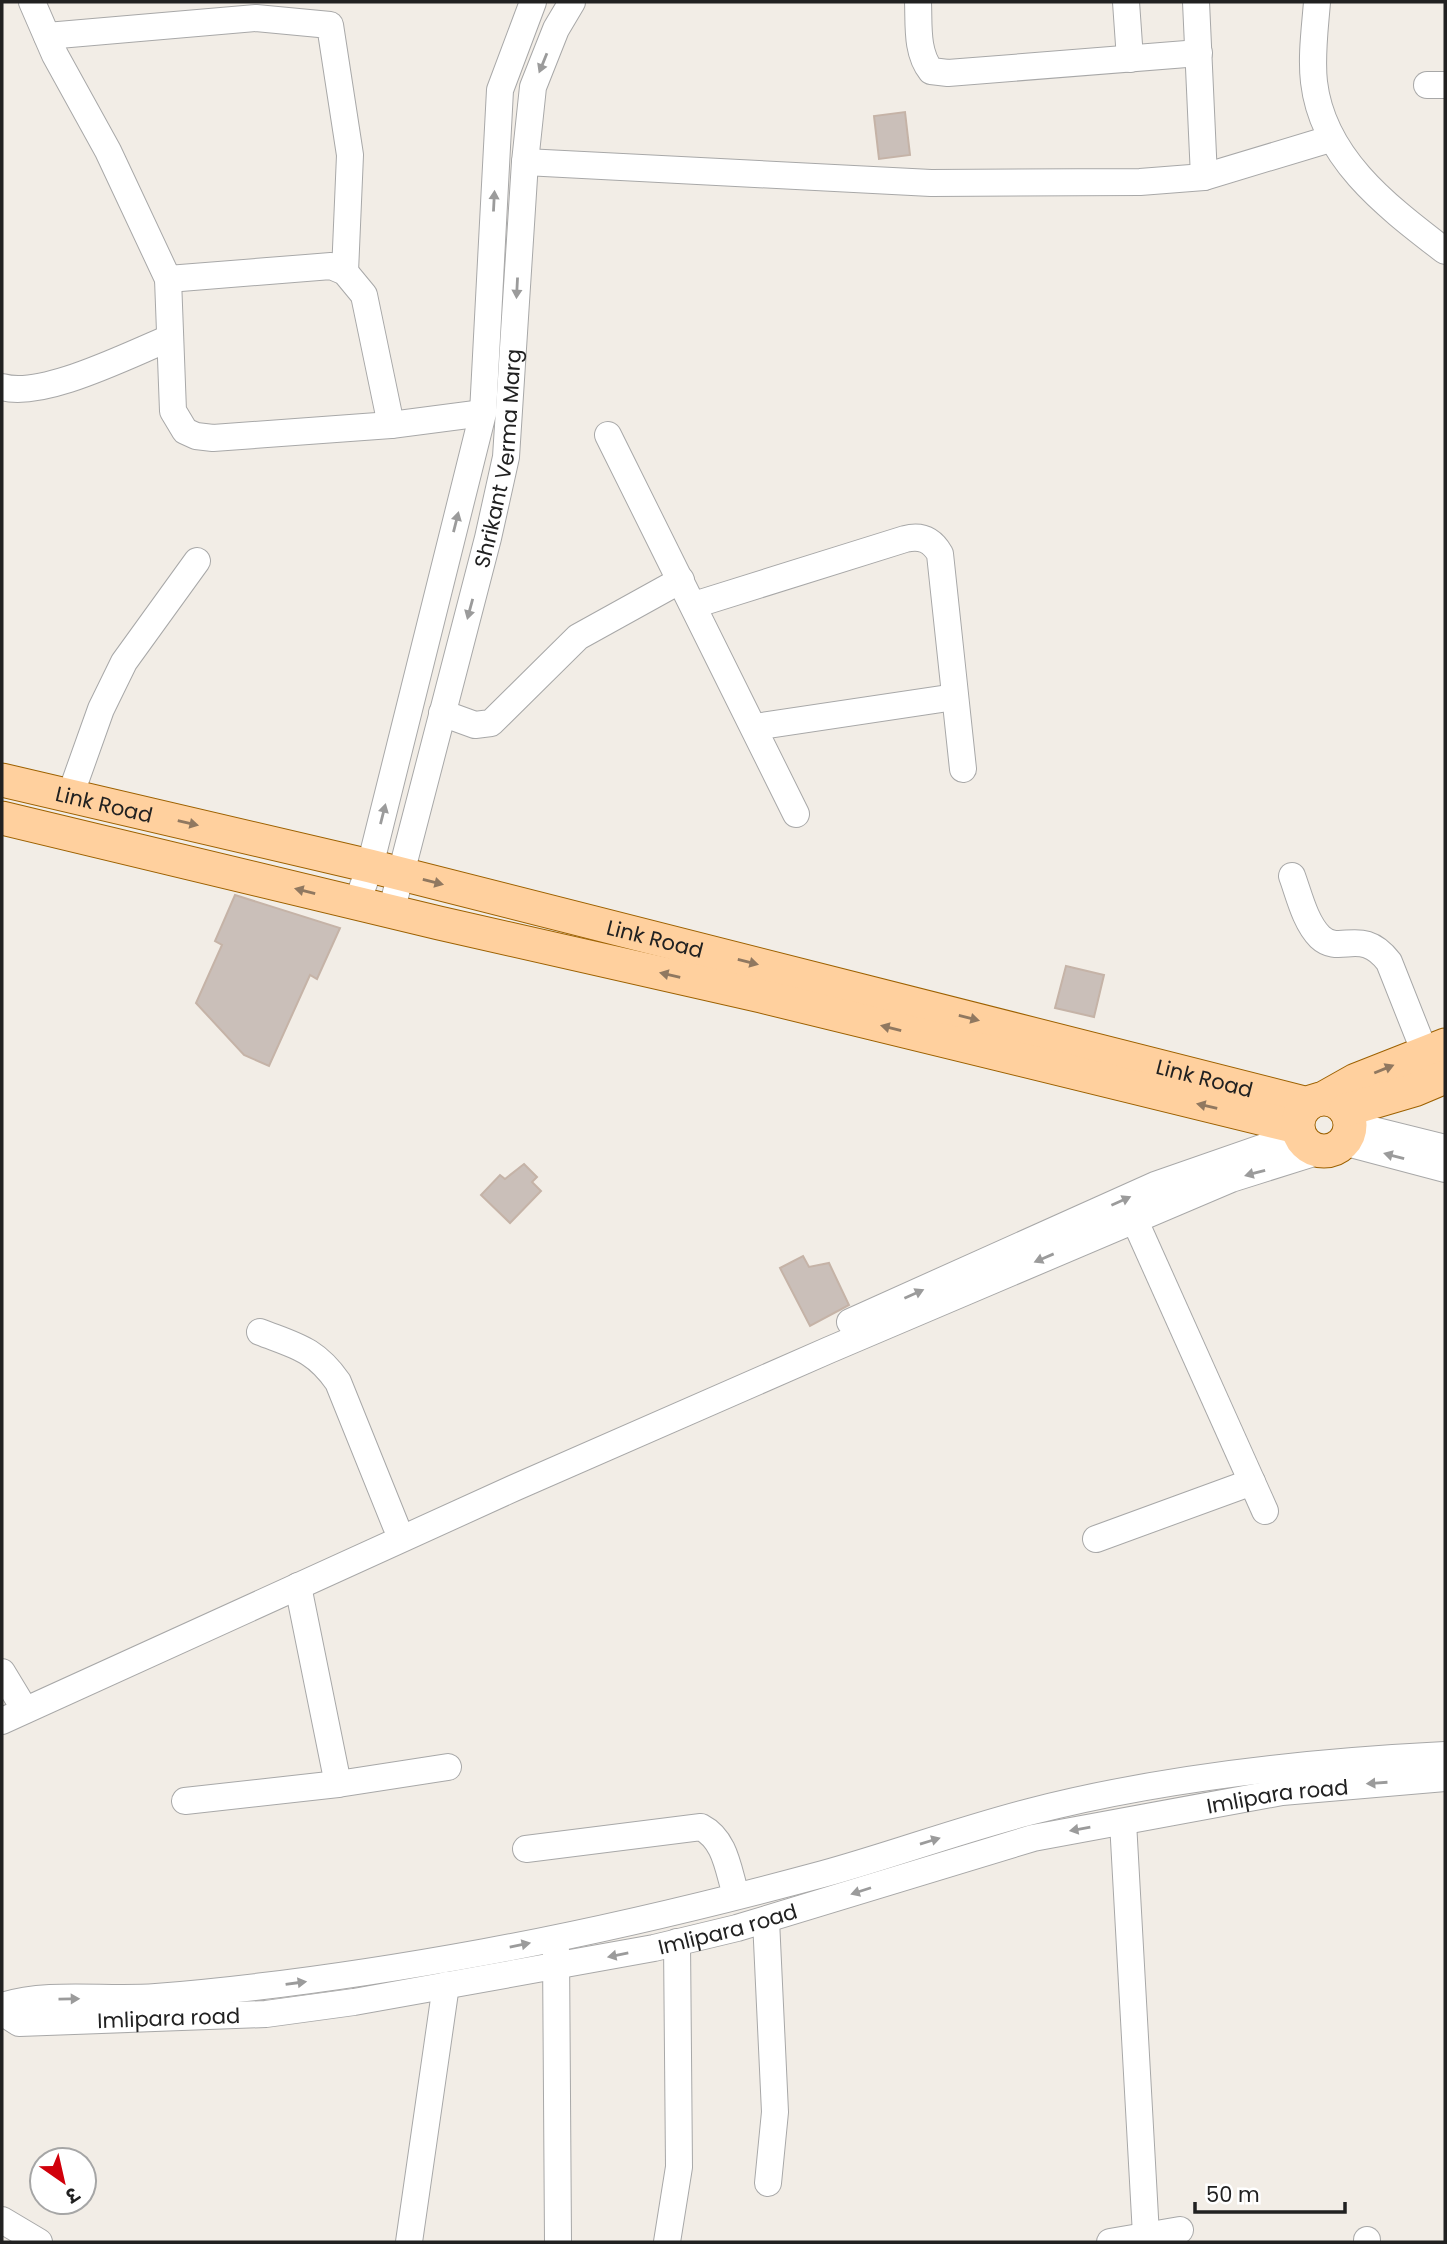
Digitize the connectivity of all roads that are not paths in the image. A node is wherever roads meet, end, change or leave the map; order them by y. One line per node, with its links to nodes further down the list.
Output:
1 (32, 2): 8 (street)
2 (533, 2): 19 (street, Shrikant Verma Marg, one-way to 2)
3 (572, 2): 12 (street, Shrikant Verma Marg, one-way to 12)
4 (918, 2): 10 (street)
5 (1126, 2): 10 (street)
6 (1196, 2): 9 (street)
7 (1317, 2): 11 (street)
8 (47, 36): 15 (street); 16 (street)
9 (1199, 53): 10 (street); 13 (street)
10 (1130, 59)
11 (1330, 139): 13 (street); 14 (street)
12 (525, 162): 13 (street); 26 (street, Shrikant Verma Marg, one-way to 26)
13 (1204, 177)
14 (1445, 251)
15 (345, 272): 16 (street); 20 (street)
16 (167, 279): 17 (street)
17 (170, 338): 18 (street); 20 (street)
18 (2, 387)
19 (483, 412): 20 (street); 33 (street, Shrikant Verma Marg, one-way to 19)
20 (391, 425)
21 (608, 435): 23 (street)
22 (197, 561): 30 (street)
23 (681, 580): 24 (street); 26 (street)
24 (694, 605): 25 (street); 27 (street)
25 (955, 697): 27 (street); 28 (street)
26 (442, 713): 33 (street, Shrikant Verma Marg)
27 (755, 727): 31 (street)
28 (963, 769)
29 (2, 780): 30 (main road, Link Road)
30 (69, 796): 33 (main road, Link Road, one-way to 33)
31 (796, 814)
32 (2, 818): 35 (main road, Link Road, one-way to 32)
33 (384, 870): 35 (street, Shrikant Verma Marg); 36 (street, Shrikant Verma Marg); 38 (main road, Link Road, one-way to 38)
34 (1292, 876): 37 (street)
35 (357, 903): 36 (main road, Link Road)
36 (391, 912): 38 (main road, Link Road, one-way to 36)
37 (1438, 1064): 38 (main road)
38 (1323, 1124): 39 (street, Link Road); 40 (street, Link Road, one-way to 38); 41 (street, one-way to 41); 45 (street, one-way to 38)
39 (1445, 1148)
40 (1445, 1169)
41 (1135, 1221): 43 (street); 47 (street, one-way to 47)
42 (260, 1332): 45 (street)
43 (1252, 1482): 44 (street); 46 (street)
44 (1265, 1511)
45 (396, 1525): 49 (street)
46 (1096, 1539)
47 (298, 1586): 49 (street); 53 (street)
48 (2, 1672): 49 (street)
49 (12, 1707)
50 (1445, 1755): 57 (street, Imlipara road, one-way to 50)
51 (448, 1767): 53 (street)
52 (1445, 1779): 55 (street, Imlipara road, one-way to 55)
53 (338, 1784): 54 (street)
54 (185, 1801)
55 (1123, 1822): 58 (street, Imlipara road, one-way to 58); 68 (street)
56 (526, 1849): 57 (street)
57 (736, 1895): 59 (street, Imlipara road)
58 (766, 1920): 60 (street, Imlipara road); 65 (street)
59 (556, 1937): 61 (street); 63 (street, Imlipara road, one-way to 59)
60 (677, 1942): 61 (street, Imlipara road, one-way to 61); 72 (street)
61 (556, 1966): 62 (street, Imlipara road); 71 (street)
62 (446, 1985): 64 (street, Imlipara road); 70 (street)
63 (2, 2006)
64 (2, 2012)
65 (768, 2183)
66 (2, 2220): 69 (street)
67 (1180, 2231): 68 (street)
68 (1146, 2235): 73 (street)
69 (39, 2242)
70 (410, 2242)
71 (558, 2242)
72 (667, 2242)
73 (1110, 2242)

